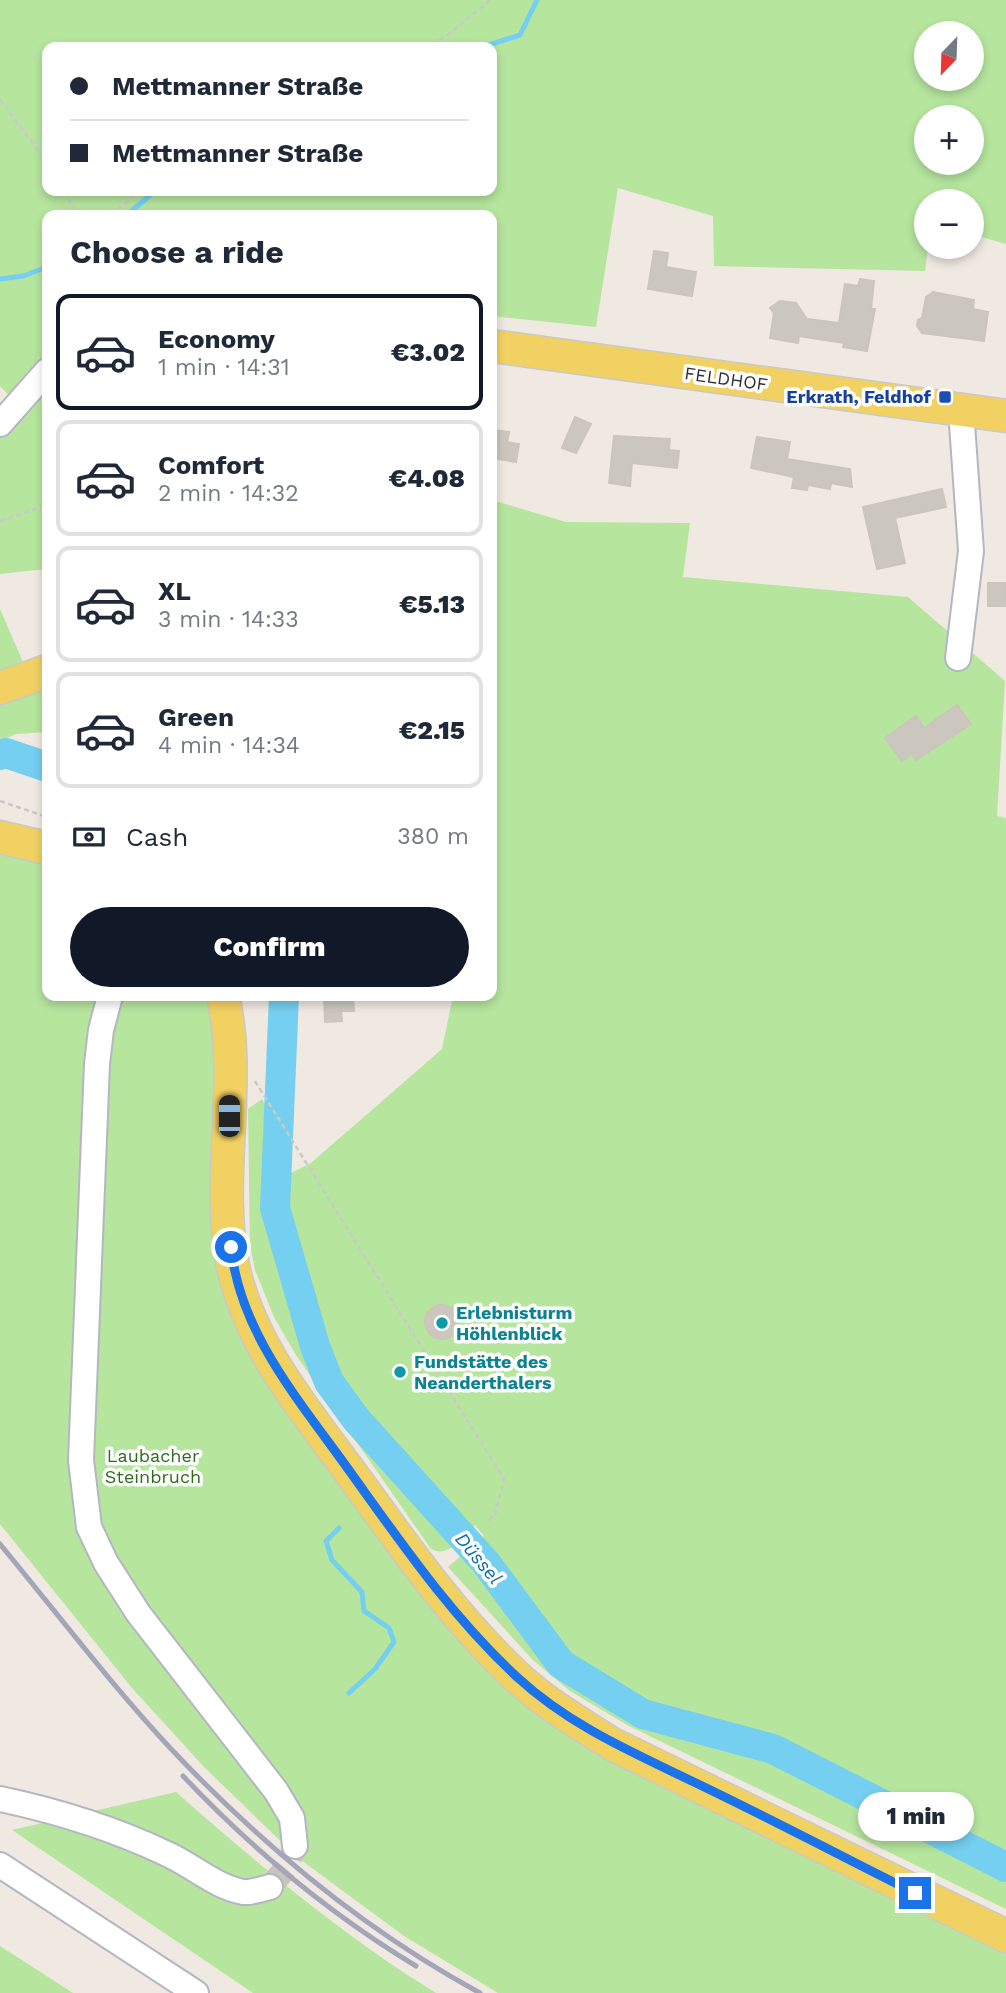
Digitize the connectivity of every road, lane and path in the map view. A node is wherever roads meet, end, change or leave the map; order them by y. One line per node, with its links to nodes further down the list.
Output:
1 (490, 0): 2 (path)
2 (434, 42)
3 (0, 99): 4 (path)
4 (42, 156)
5 (134, 196): 6 (path)
6 (117, 210)
7 (497, 347): 9 (main road, FELDHOF)
8 (42, 377): 11 (lane)
9 (961, 410): 10 (main road, FELDHOF); 14 (lane)
10 (1006, 416)
11 (0, 424)
12 (42, 507): 13 (path)
13 (0, 520)
14 (958, 658)
15 (42, 673): 16 (main road)
16 (0, 688)
17 (0, 801): 18 (path)
18 (42, 815)
19 (0, 836): 20 (main road)
20 (42, 847)
21 (109, 1001): 26 (lane)
22 (224, 1001): 29 (main road)
23 (255, 1080): 24 (path)
24 (486, 1523)
25 (0, 1799): 28 (lane)
26 (295, 1846)
27 (0, 1865): 30 (lane)
28 (270, 1887)
29 (1006, 1937)
30 (196, 1993)

